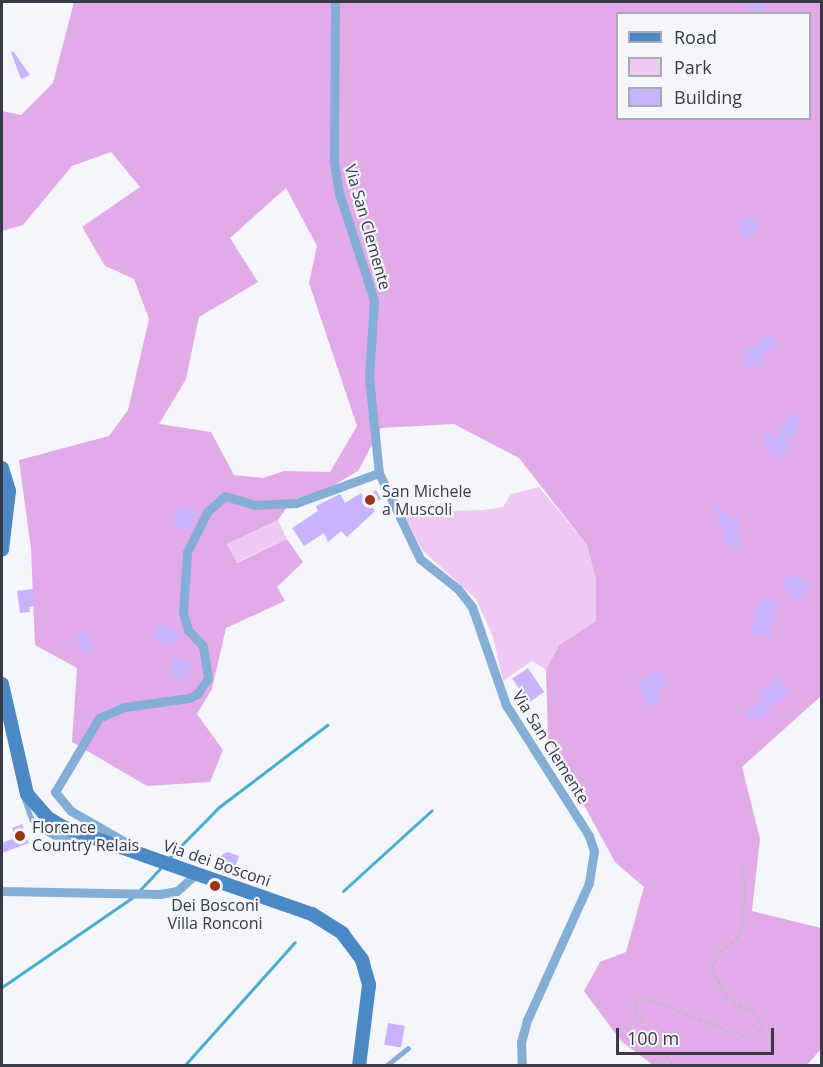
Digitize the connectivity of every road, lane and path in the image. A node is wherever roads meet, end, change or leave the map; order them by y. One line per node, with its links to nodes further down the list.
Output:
1 (336, 2): 3 (street, Via San Clemente)
2 (2, 468): 4 (main road)
3 (379, 473): 6 (street); 13 (street, Via San Clemente)
4 (2, 550)
5 (2, 684): 6 (main road, Via dei Bosconi)
6 (146, 856): 8 (main road, Via dei Bosconi)
7 (743, 865): 14 (path)
8 (196, 874): 9 (street); 11 (main road, Via dei Bosconi)
9 (2, 891)
10 (408, 1048): 12 (lane)
11 (359, 1065)
12 (386, 1065)
13 (522, 1065)
14 (673, 1065)

